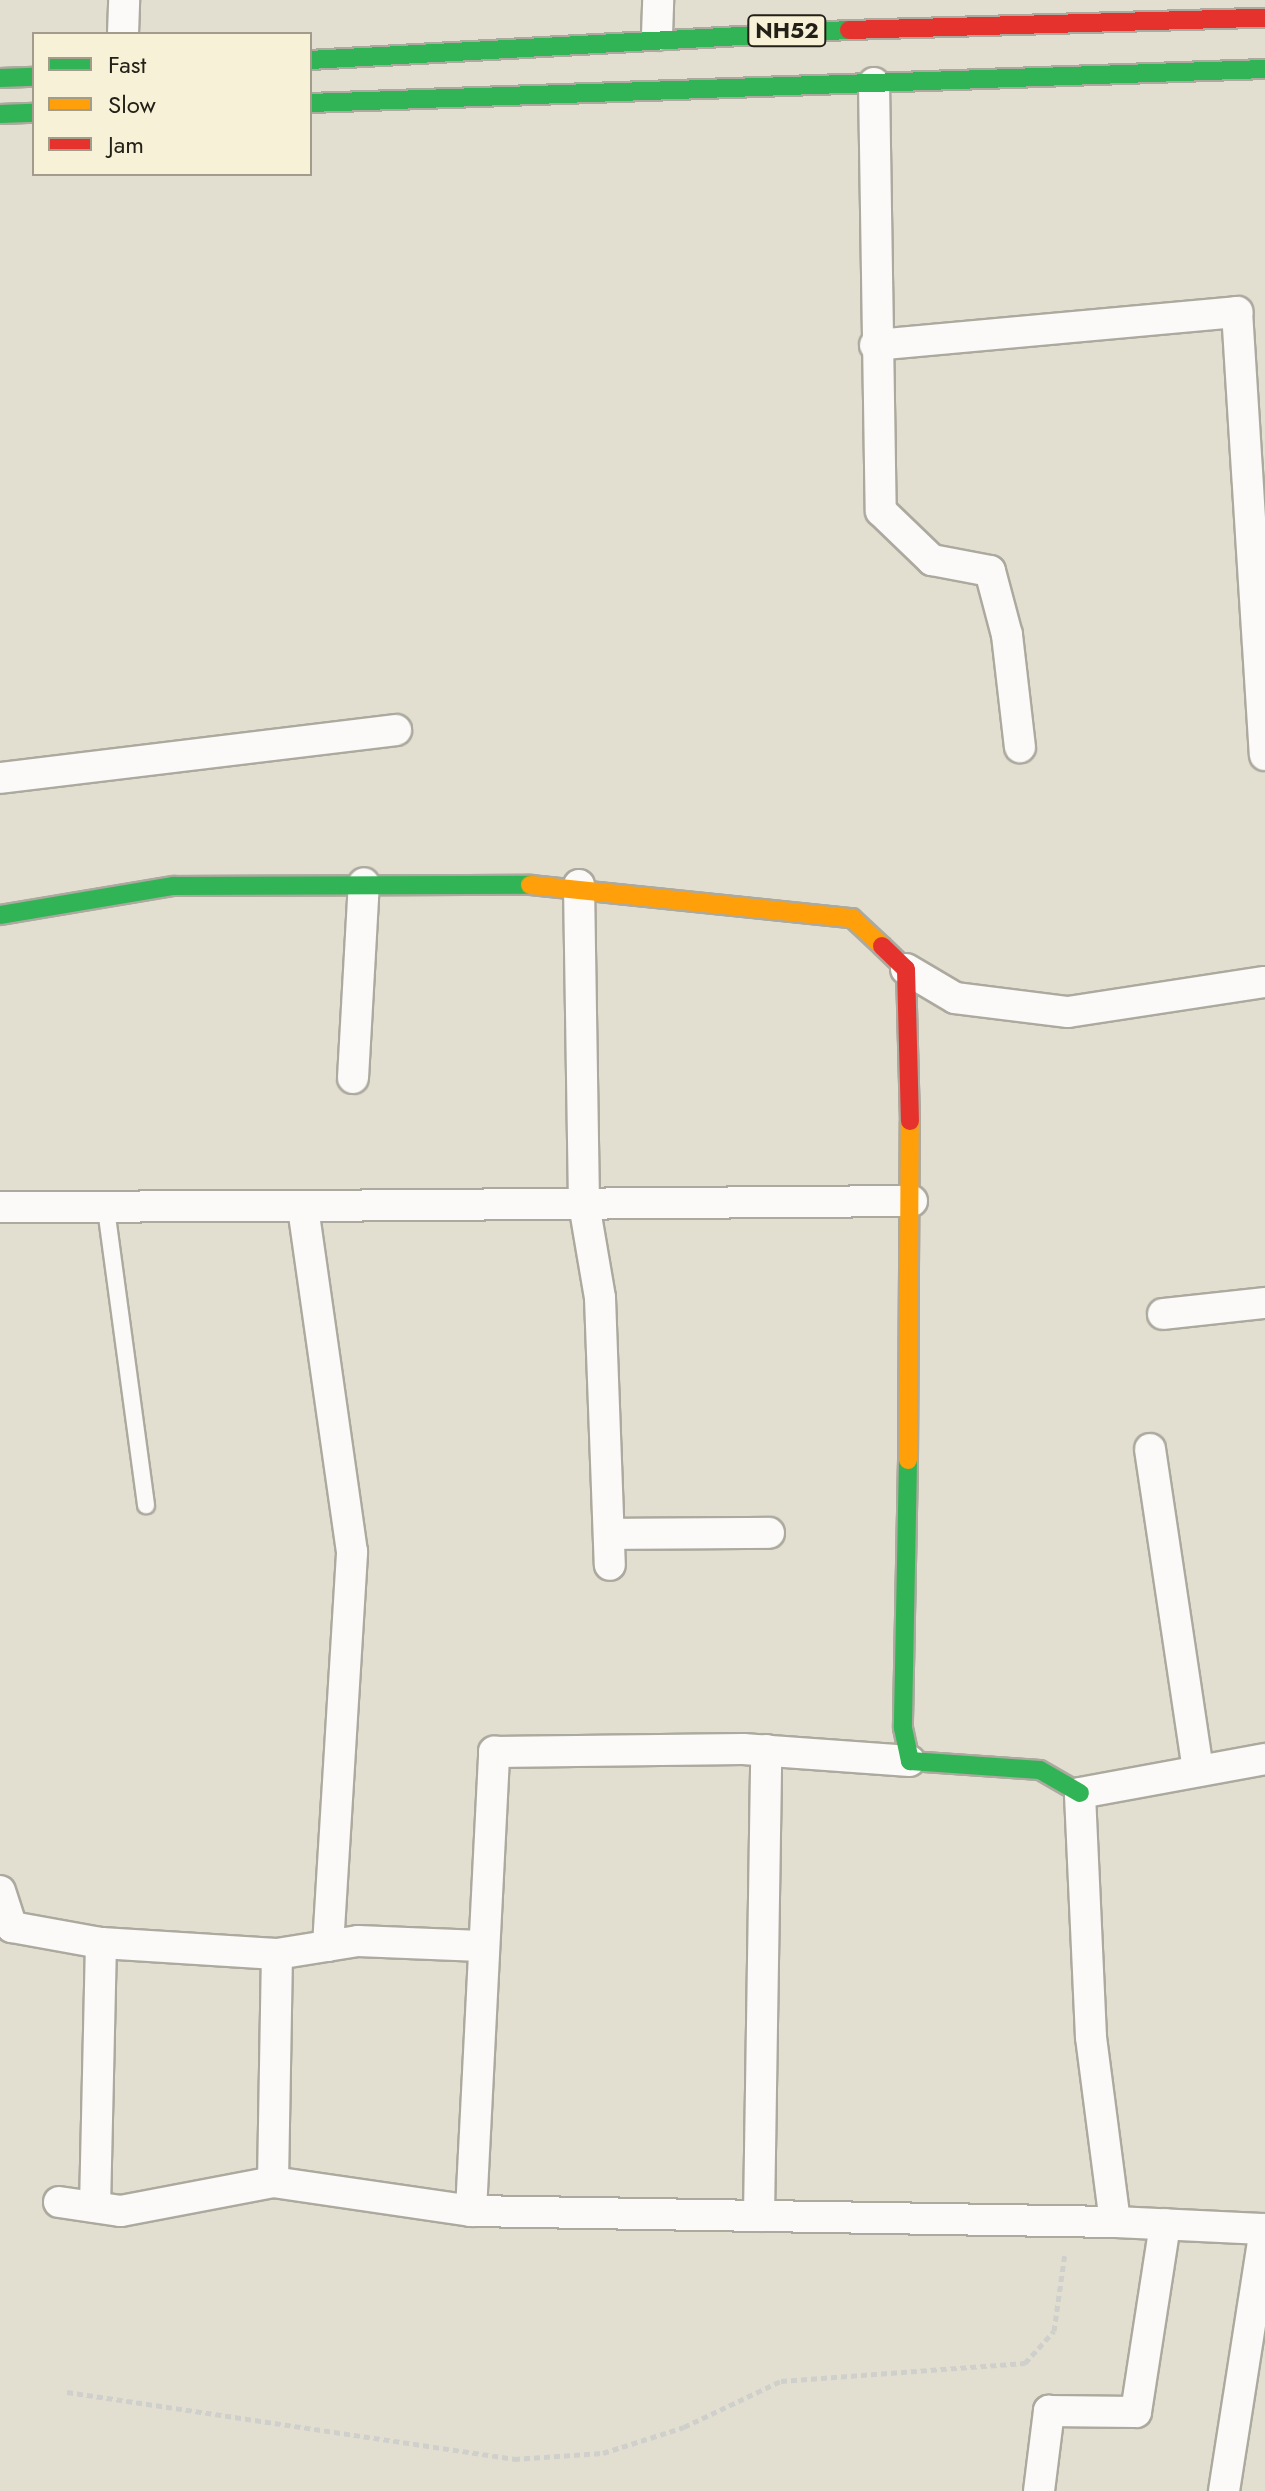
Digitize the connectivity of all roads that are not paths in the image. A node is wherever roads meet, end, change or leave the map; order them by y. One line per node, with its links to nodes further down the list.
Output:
1 (124, 0): 4 (street)
2 (658, 0): 5 (street)
3 (1265, 18): 5 (main road, NH52)
4 (123, 32)
5 (657, 35): 6 (main road, NH52)
6 (312, 60)
7 (1265, 69): 10 (main road, NH52)
8 (32, 77): 9 (main road)
9 (0, 78)
10 (874, 83): 11 (main road, NH52); 15 (street)
11 (312, 103)
12 (32, 113): 13 (main road)
13 (0, 114)
14 (1251, 312): 15 (street); 18 (street)
15 (875, 345): 17 (street)
16 (396, 730): 19 (street)
17 (1020, 747)
18 (1265, 755)
19 (0, 778)
20 (364, 883): 21 (main road); 22 (main road); 25 (street)
21 (579, 885): 23 (main road); 27 (street)
22 (0, 915)
23 (906, 969): 24 (street); 26 (main road)
24 (1265, 982)
25 (353, 1078)
26 (912, 1201): 27 (street); 40 (main road)
27 (584, 1204): 28 (street); 36 (street)
28 (303, 1206): 30 (street); 45 (street)
29 (0, 1207): 30 (street)
30 (106, 1209): 34 (lane)
31 (1265, 1303): 32 (street)
32 (1163, 1314)
33 (1150, 1449): 41 (street)
34 (146, 1505)
35 (769, 1533): 36 (street)
36 (610, 1534): 37 (street)
37 (610, 1565)
38 (766, 1750): 40 (street); 46 (street); 52 (street)
39 (1265, 1759): 41 (street)
40 (910, 1761): 42 (main road)
41 (1198, 1769): 42 (street)
42 (1080, 1793): 53 (street)
43 (0, 1891): 44 (street)
44 (101, 1943): 47 (street); 50 (street)
45 (328, 1946): 46 (street); 47 (street)
46 (481, 1946): 51 (street)
47 (277, 1954): 48 (street)
48 (273, 2182): 50 (street); 51 (street)
49 (59, 2202): 50 (street)
50 (95, 2207)
51 (471, 2211): 52 (street)
52 (759, 2216): 53 (street)
53 (1115, 2222): 54 (street)
54 (1165, 2224): 55 (street); 56 (street)
55 (1265, 2229): 57 (street)
56 (1039, 2491)
57 (1224, 2491)

